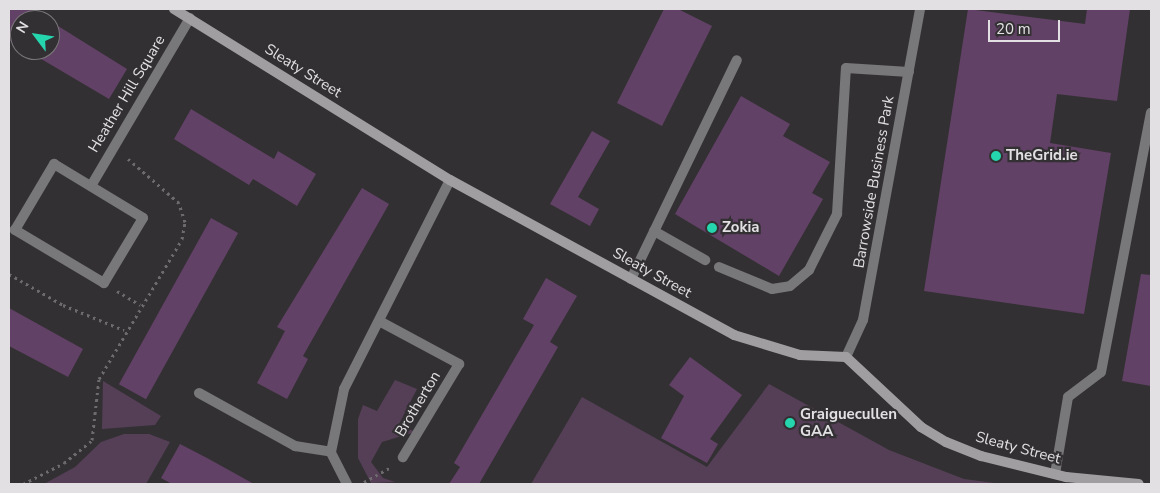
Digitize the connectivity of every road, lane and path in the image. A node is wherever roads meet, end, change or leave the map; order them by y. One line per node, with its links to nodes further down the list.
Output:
1 (174, 9): 3 (street, Sleaty Street)
2 (920, 9): 5 (street, Barrowside Business Park)
3 (190, 18): 7 (street, Heather Hill Square); 8 (street, Sleaty Street)
4 (737, 60): 10 (street)
5 (909, 72): 12 (street); 19 (street, Barrowside Business Park)
6 (1151, 113): 23 (street)
7 (113, 148): 9 (street, Heather Hill Square); 16 (path)
8 (450, 180): 14 (street, Sleaty Street); 17 (street)
9 (91, 186): 15 (street); 15 (street)
10 (654, 231): 11 (street); 14 (street)
11 (705, 260)
12 (719, 267)
13 (9, 274): 18 (path)
14 (631, 279): 19 (street, Sleaty Street)
15 (104, 283): 16 (path)
16 (140, 306): 18 (path)
17 (381, 322): 21 (street); 22 (street, Brotherton)
18 (124, 330): 25 (path)
19 (846, 357): 23 (street, Sleaty Street)
20 (199, 393): 21 (street)
21 (331, 452): 26 (street)
22 (403, 457): 27 (path)
23 (1055, 474): 24 (street, Sleaty Street)
24 (1079, 481): 28 (street, Sleaty Street)
25 (23, 484)
26 (347, 484)
27 (357, 484)
28 (1140, 484)

